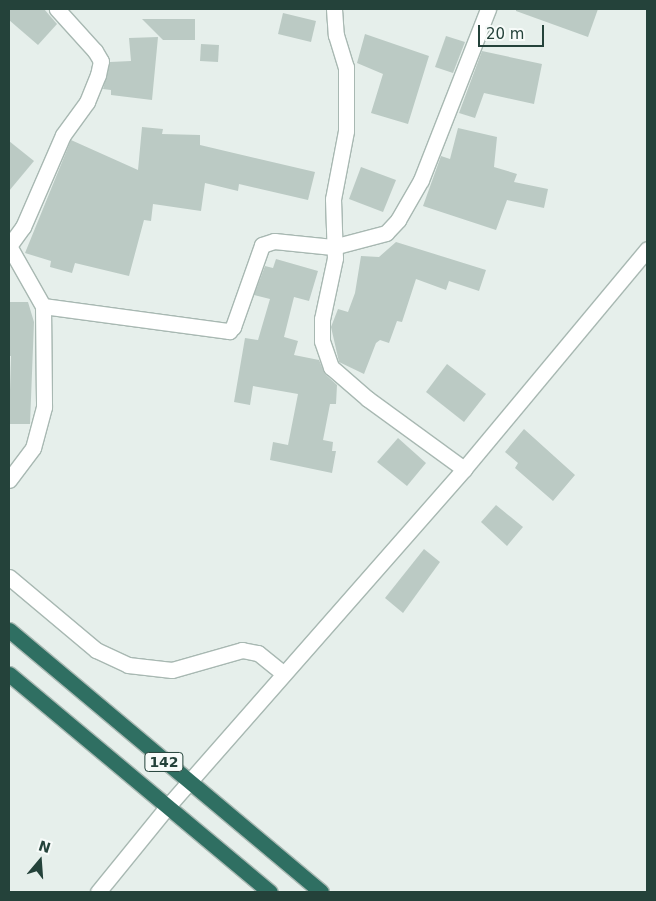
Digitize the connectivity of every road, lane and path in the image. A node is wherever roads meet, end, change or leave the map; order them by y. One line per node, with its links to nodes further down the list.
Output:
1 (57, 9): 4 (street)
2 (334, 9): 5 (street)
3 (488, 9): 5 (street)
4 (9, 246): 7 (street)
5 (333, 247): 7 (street); 8 (street)
6 (647, 249): 8 (street)
7 (42, 306): 9 (street)
8 (464, 468): 13 (street)
9 (9, 480)
10 (9, 577): 13 (street)
11 (9, 630): 14 (highway, 142)
12 (9, 674): 15 (highway, 142)
13 (284, 674): 14 (street)
14 (189, 782): 15 (street); 18 (highway, 142)
15 (168, 806): 16 (street); 17 (highway, 142)
16 (98, 892)
17 (270, 892)
18 (321, 892)

